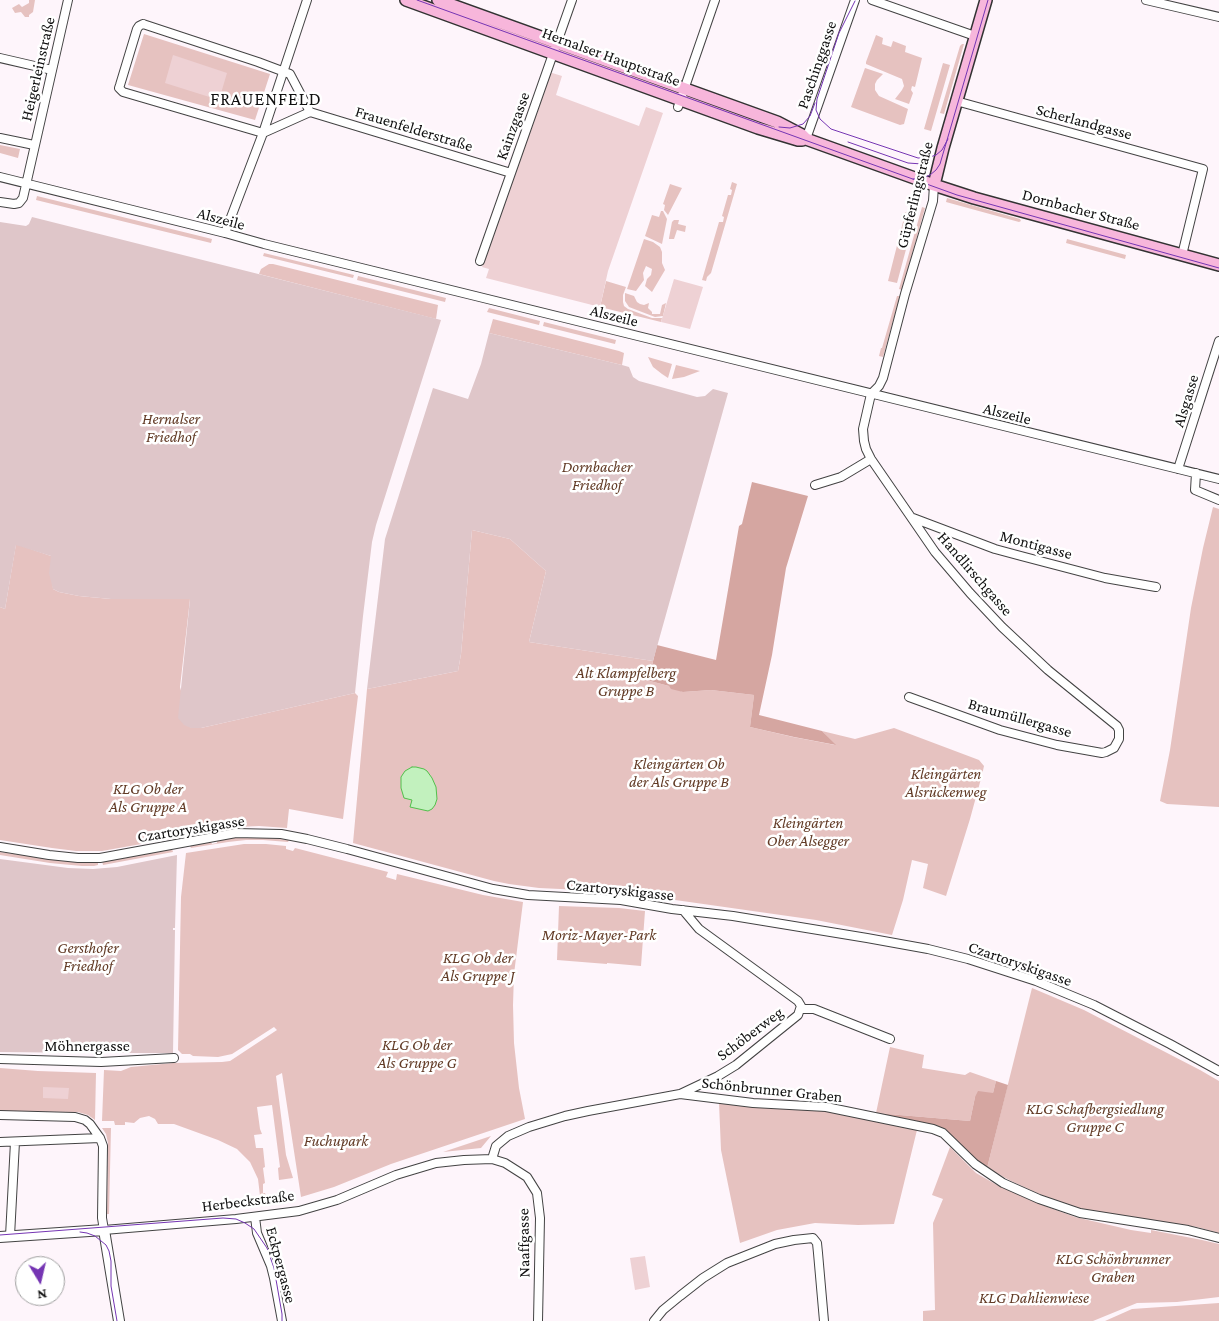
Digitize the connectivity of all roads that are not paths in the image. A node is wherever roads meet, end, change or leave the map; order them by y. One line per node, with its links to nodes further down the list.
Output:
1 (68, 0): 15 (street, Heigerleinstraße)
2 (307, 0): 16 (street)
3 (406, 0): 10 (main road, Hernalser Hauptstraße)
4 (572, 0): 13 (street, Kainzgasse)
5 (715, 0): 17 (street)
6 (855, 0): 22 (street, Paschinggasse)
7 (872, 0): 12 (street)
8 (986, 0): 12 (main road, Güpferlingstraße)
9 (1146, 0): 11 (street)
10 (435, 3): 13 (main road, Hernalser Hauptstraße)
11 (1219, 17)
12 (975, 36): 18 (main road, Güpferlingstraße)
13 (554, 52): 17 (main road, Hernalser Hauptstraße); 24 (street, Kainzgasse)
14 (0, 58): 15 (street)
15 (52, 70): 23 (street, Heigerleinstraße)
16 (283, 71): 19 (street); 20 (street); 20 (street)
17 (681, 98): 22 (main road, Hernalser Hauptstraße)
18 (956, 101): 27 (main road, Güpferlingstraße); 30 (street, Scherlandgasse)
19 (310, 112): 20 (street); 24 (street, Frauenfelderstraße)
20 (263, 133): 29 (street)
21 (0, 138): 23 (street)
22 (806, 139): 27 (main road, Hernalser Hauptstraße)
23 (34, 145): 26 (street, Heigerleinstraße)
24 (511, 173): 31 (street, Kainzgasse)
25 (0, 177): 26 (street, Alszeile)
26 (26, 184): 28 (street, Heigerleinstraße); 29 (street, Alszeile)
27 (934, 185): 30 (main road, Dornbacher Straße); 34 (street, Güpferlingstraße)
28 (0, 202)
29 (225, 233): 34 (street, Alszeile)
30 (1182, 255): 32 (main road, Dornbacher Straße)
31 (480, 261)
32 (1219, 266)
33 (1219, 340): 36 (street, Alsgasse)
34 (871, 394): 35 (street, Handlirschgasse); 36 (street, Alszeile)
35 (871, 459): 39 (street); 41 (street, Handlirschgasse)
36 (1178, 469): 37 (street, Alszeile)
37 (1196, 473): 38 (street, Alszeile); 40 (street)
38 (1219, 479)
39 (815, 484)
40 (1219, 500)
41 (912, 518): 42 (street, Montigasse); 44 (street, Handlirschgasse)
42 (1156, 587)
43 (909, 697): 44 (street, Braumüllergasse)
44 (1119, 738)
45 (0, 847): 46 (street, Czartoryskigasse)
46 (683, 910): 47 (street, Schöberweg); 51 (street, Czartoryskigasse)
47 (801, 1009): 48 (street); 52 (street, Schöberweg)
48 (890, 1039)
49 (174, 1058): 50 (street, Möhnergasse)
50 (0, 1059)
51 (1219, 1071)
52 (680, 1094): 57 (street, Schönbrunner Graben); 61 (street, Schönbrunner Graben)
53 (0, 1115): 54 (street)
54 (100, 1138): 56 (street); 59 (street)
55 (0, 1142): 56 (street)
56 (15, 1142): 60 (street)
57 (492, 1159): 58 (street, Herbeckstraße); 64 (street, Naaffgasse)
58 (256, 1217): 59 (street, Herbeckstraße); 63 (street, Eckpergasse)
59 (104, 1230): 60 (street, Herbeckstraße); 62 (street)
60 (5, 1236)
61 (1219, 1238)
62 (119, 1321)
63 (282, 1321)
64 (538, 1321)
65 (654, 1321): 66 (street)
66 (824, 1321)

